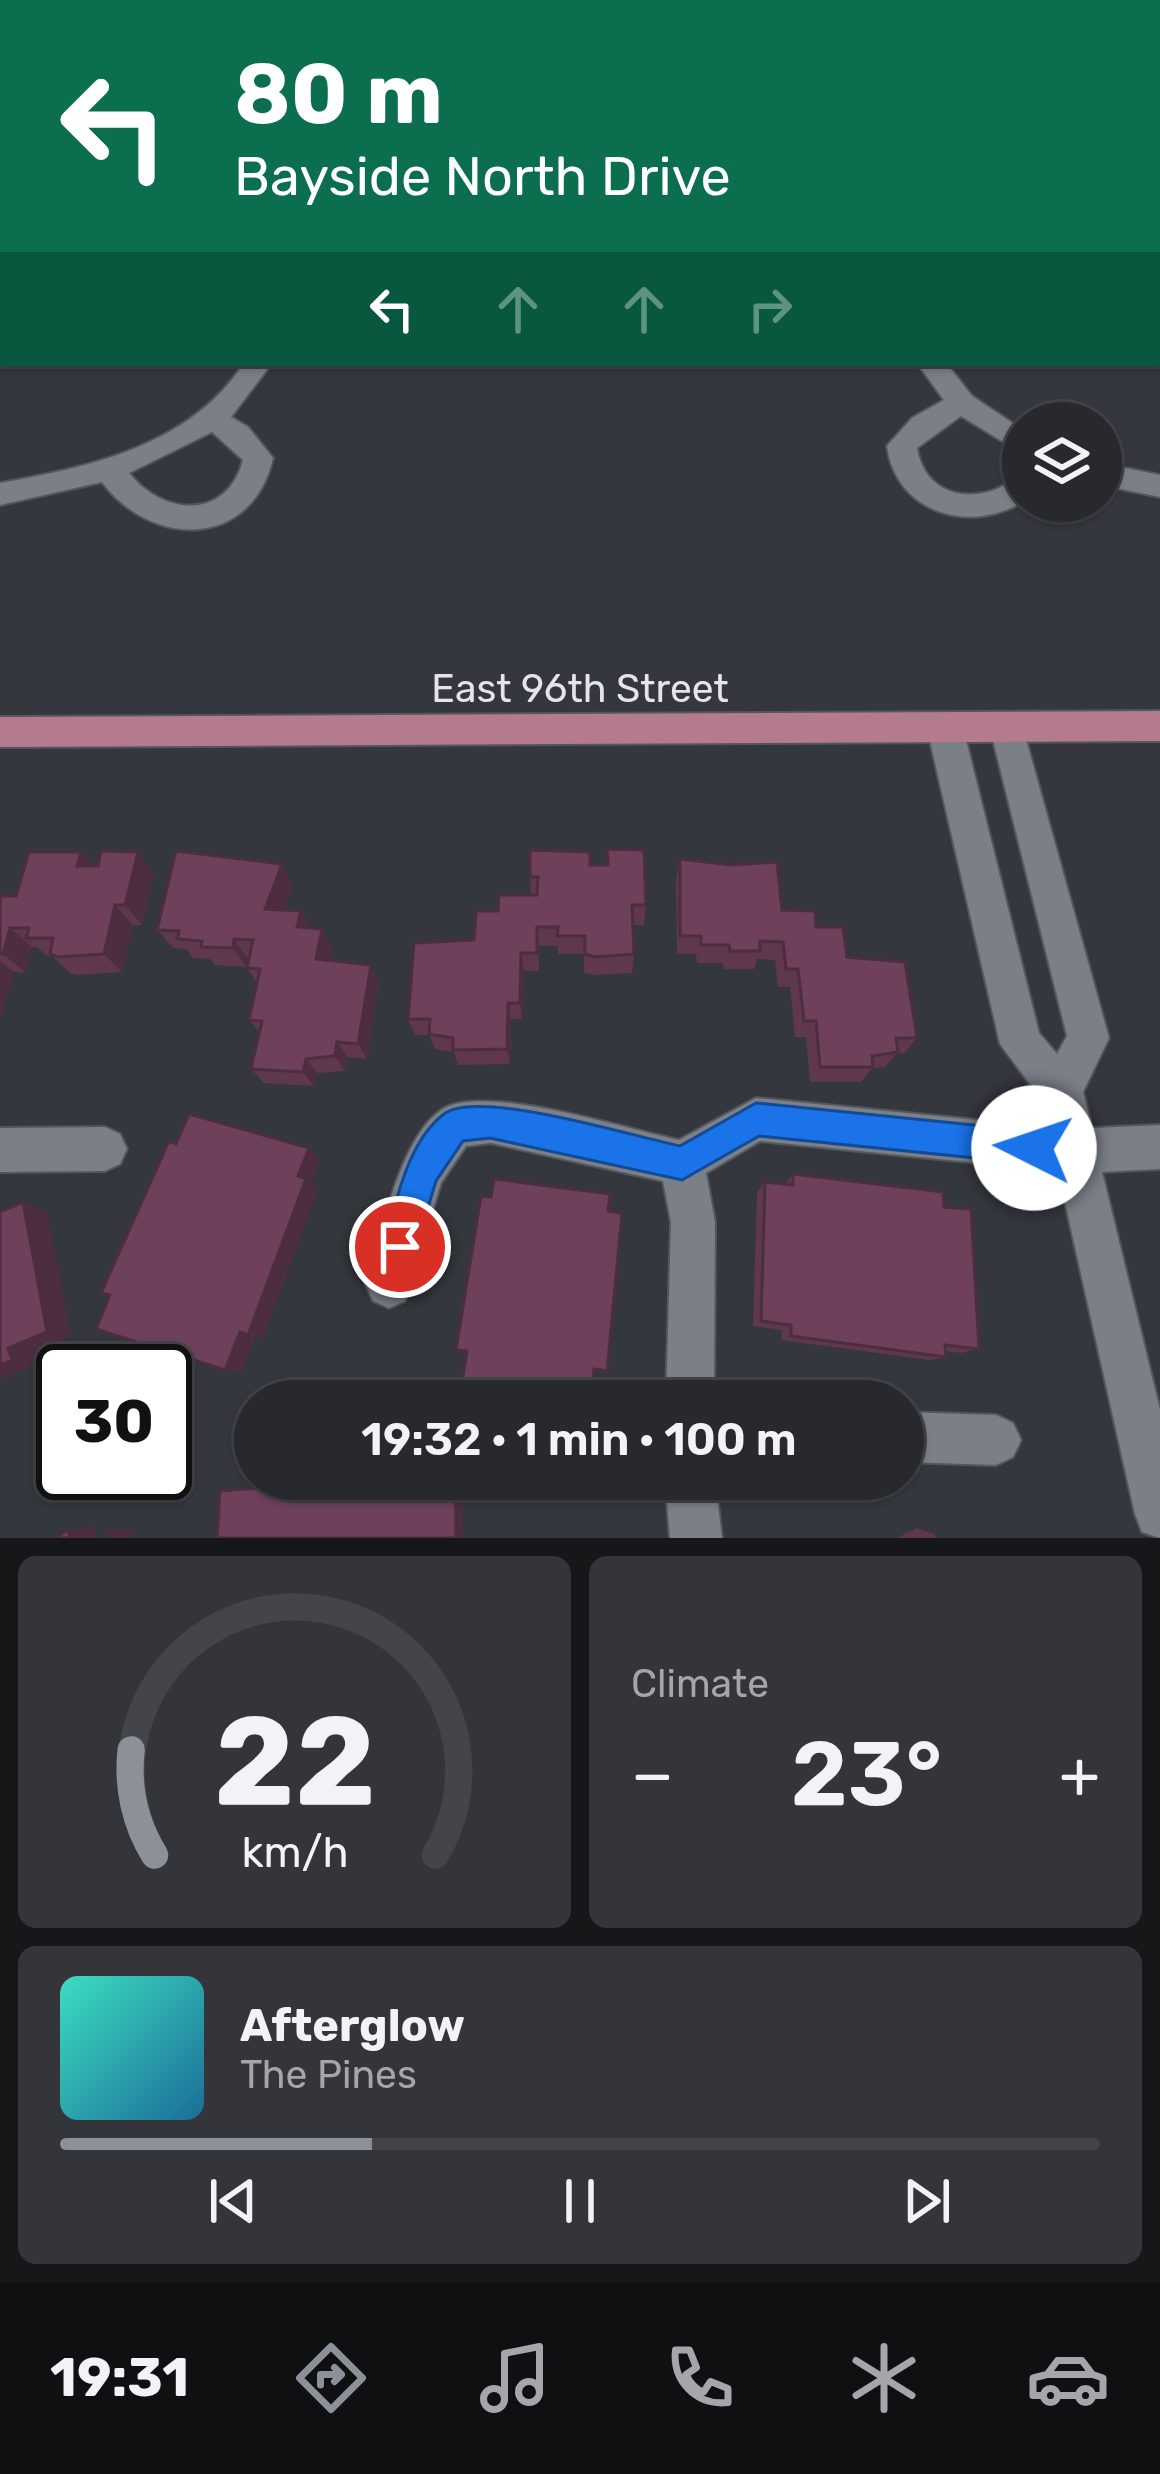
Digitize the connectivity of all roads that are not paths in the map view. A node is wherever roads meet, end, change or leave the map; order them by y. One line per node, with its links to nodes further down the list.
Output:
1 (256, 366): 4 (street)
2 (933, 366): 3 (street)
3 (962, 403): 5 (street); 10 (street)
4 (210, 418): 6 (street); 6 (street)
5 (1002, 430)
6 (110, 469): 9 (street)
7 (1122, 478): 8 (street)
8 (1160, 486)
9 (0, 494)
10 (1002, 500)
11 (1160, 726): 13 (main road, East 96th Street)
12 (945, 728): 13 (main road, East 96th Street); 14 (main road, East 96th Street); 15 (street)
13 (1008, 728): 15 (street)
14 (0, 732)
15 (1061, 1090): 19 (street)
16 (1160, 1147): 19 (street)
17 (105, 1149): 18 (street)
18 (0, 1150)
19 (1075, 1151): 20 (street); 26 (street)
20 (682, 1163): 21 (street); 22 (street)
21 (389, 1285)
22 (690, 1380)
23 (924, 1438): 24 (street)
24 (996, 1440)
25 (692, 1500): 27 (street)
26 (1160, 1514)
27 (696, 1538)

